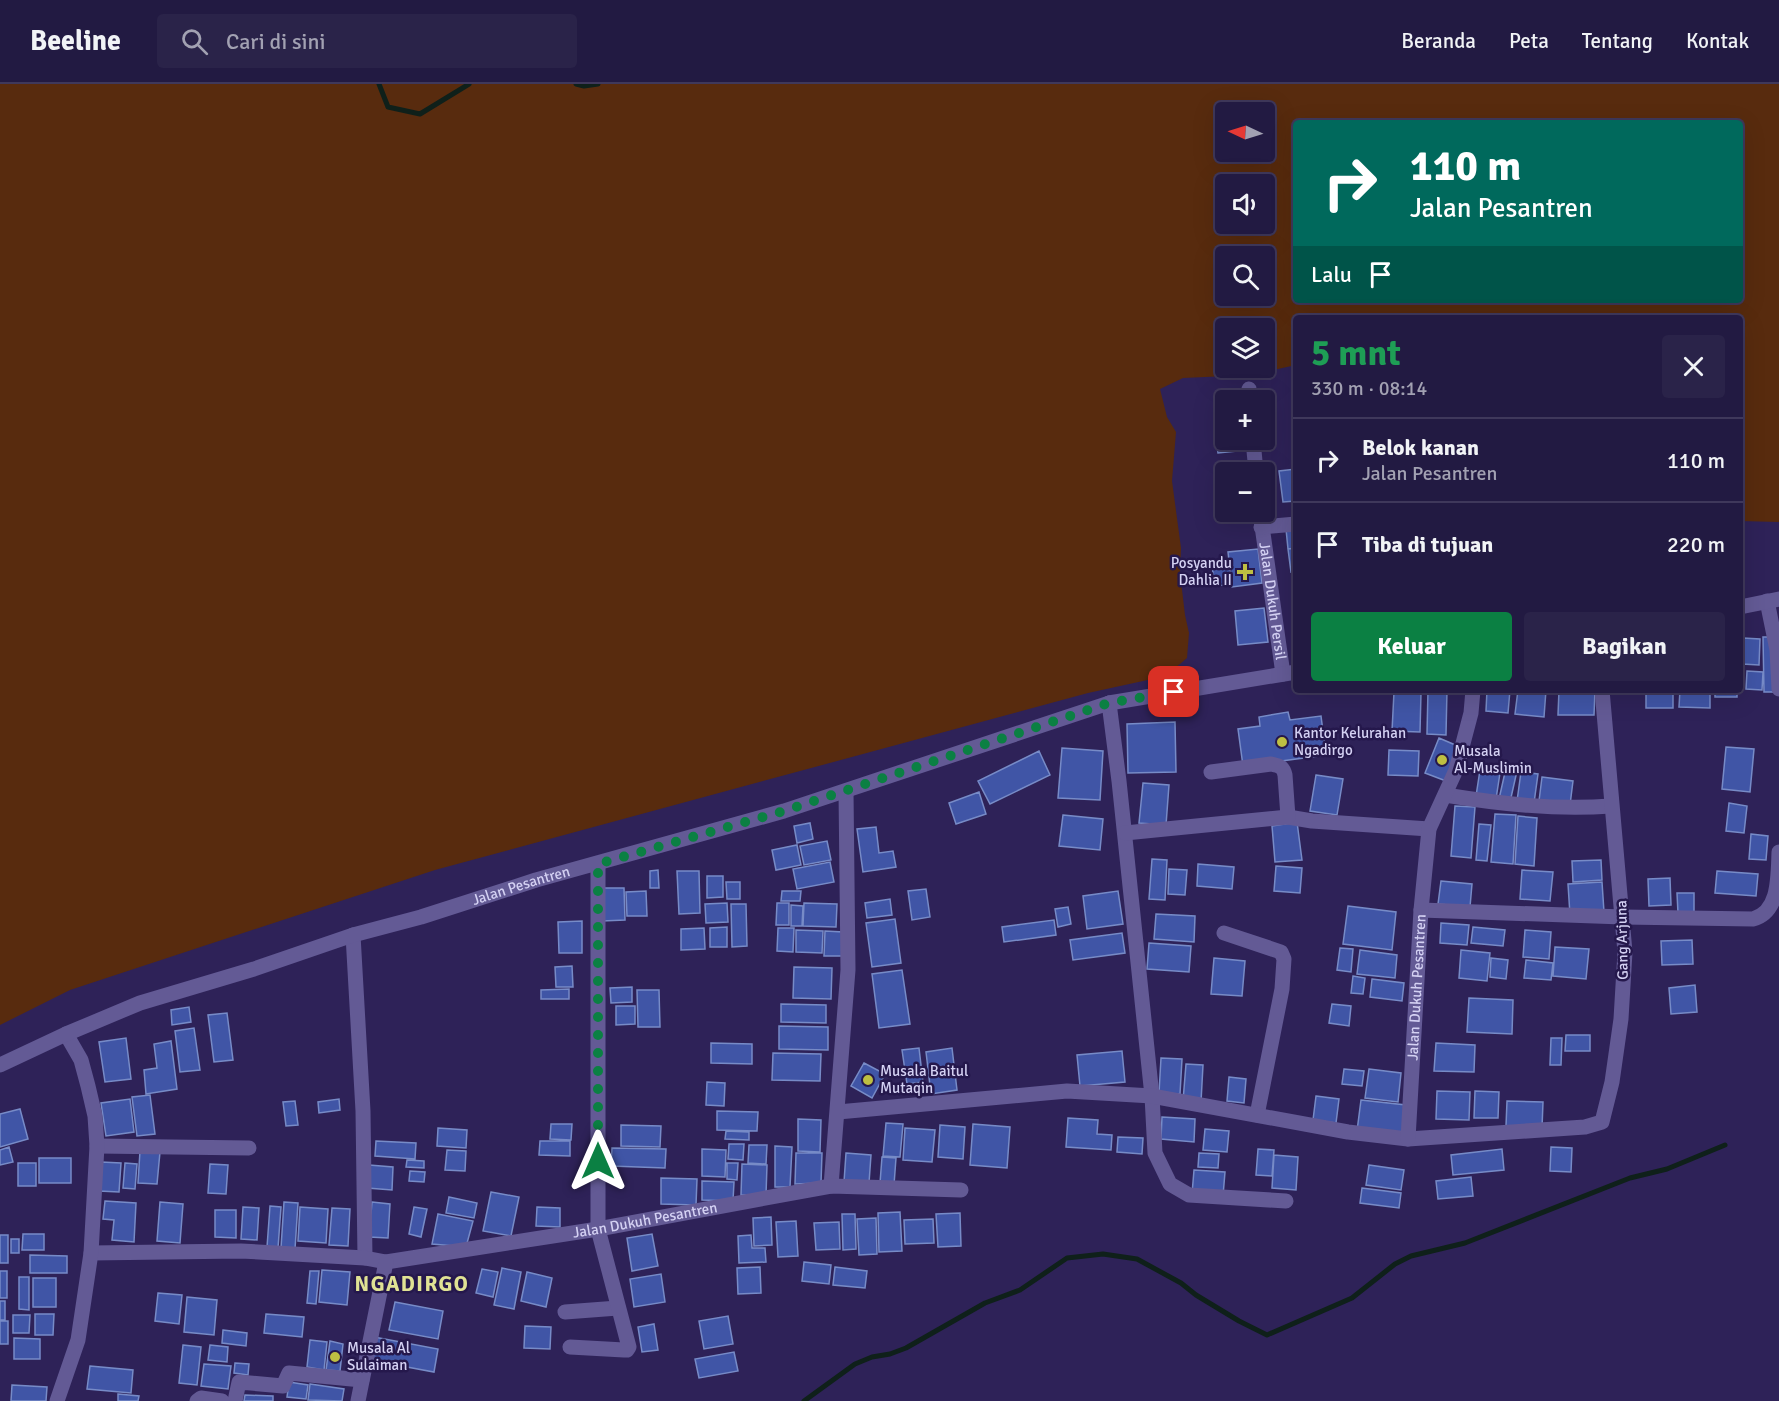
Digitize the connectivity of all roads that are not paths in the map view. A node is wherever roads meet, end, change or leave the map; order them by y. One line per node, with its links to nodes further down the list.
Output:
1 (1261, 522): 3 (street, Jalan Dukuh Persil)
2 (1293, 524): 3 (street, Jalan Dukuh Persil)
3 (1261, 527): 6 (street, Jalan Dukuh Persil)
4 (1773, 600): 5 (street); 7 (street)
5 (1743, 606)
6 (1290, 673): 10 (street, Jalan Pesantren)
7 (1779, 689)
8 (1473, 693): 13 (street, Jalan Dukuh Pesantren)
9 (1602, 693): 14 (street, Gang Arjuna)
10 (1109, 703): 12 (street, Jalan Pesantren); 17 (street)
11 (1211, 772): 15 (street)
12 (846, 791): 19 (street, Jalan Pesantren); 28 (street)
13 (1445, 795): 14 (street); 16 (street, Jalan Dukuh Pesantren)
14 (1611, 806): 22 (street, Gang Arjuna)
15 (1288, 817): 16 (street); 17 (street)
16 (1429, 829): 21 (street, Jalan Dukuh Pesantren)
17 (1125, 833): 27 (street)
18 (1779, 852): 20 (street)
19 (598, 864): 24 (street, Jalan Pesantren); 36 (street)
20 (1778, 884): 22 (street)
21 (1421, 910): 22 (street); 30 (street, Jalan Dukuh Pesantren)
22 (1623, 917): 30 (street, Gang Arjuna)
23 (1224, 933): 29 (street)
24 (353, 935): 25 (street, Jalan Pesantren); 38 (street)
25 (66, 1034): 26 (street, Jalan Pesantren); 31 (street)
26 (0, 1065)
27 (1152, 1096): 28 (street); 29 (street); 35 (street)
28 (838, 1112): 33 (street)
29 (1257, 1115): 30 (street)
30 (1408, 1139)
31 (97, 1146): 32 (street); 37 (street)
32 (249, 1148)
33 (831, 1186): 34 (street, Jalan Dukuh Pesantren); 36 (street, Jalan Dukuh Pesantren)
34 (961, 1190)
35 (1286, 1201)
36 (598, 1229): 39 (street, Jalan Dukuh Pesantren); 40 (street)
37 (91, 1253): 38 (street, Jalan Dukuh Pesantren); 44 (street)
38 (366, 1258): 39 (street, Jalan Dukuh Pesantren)
39 (386, 1262): 43 (street)
40 (618, 1308): 41 (street); 42 (street)
41 (565, 1312)
42 (570, 1347)
43 (362, 1380): 47 (street); 48 (street)
44 (57, 1401)
45 (197, 1401): 46 (street)
46 (222, 1401)
47 (235, 1401)
48 (358, 1401)

